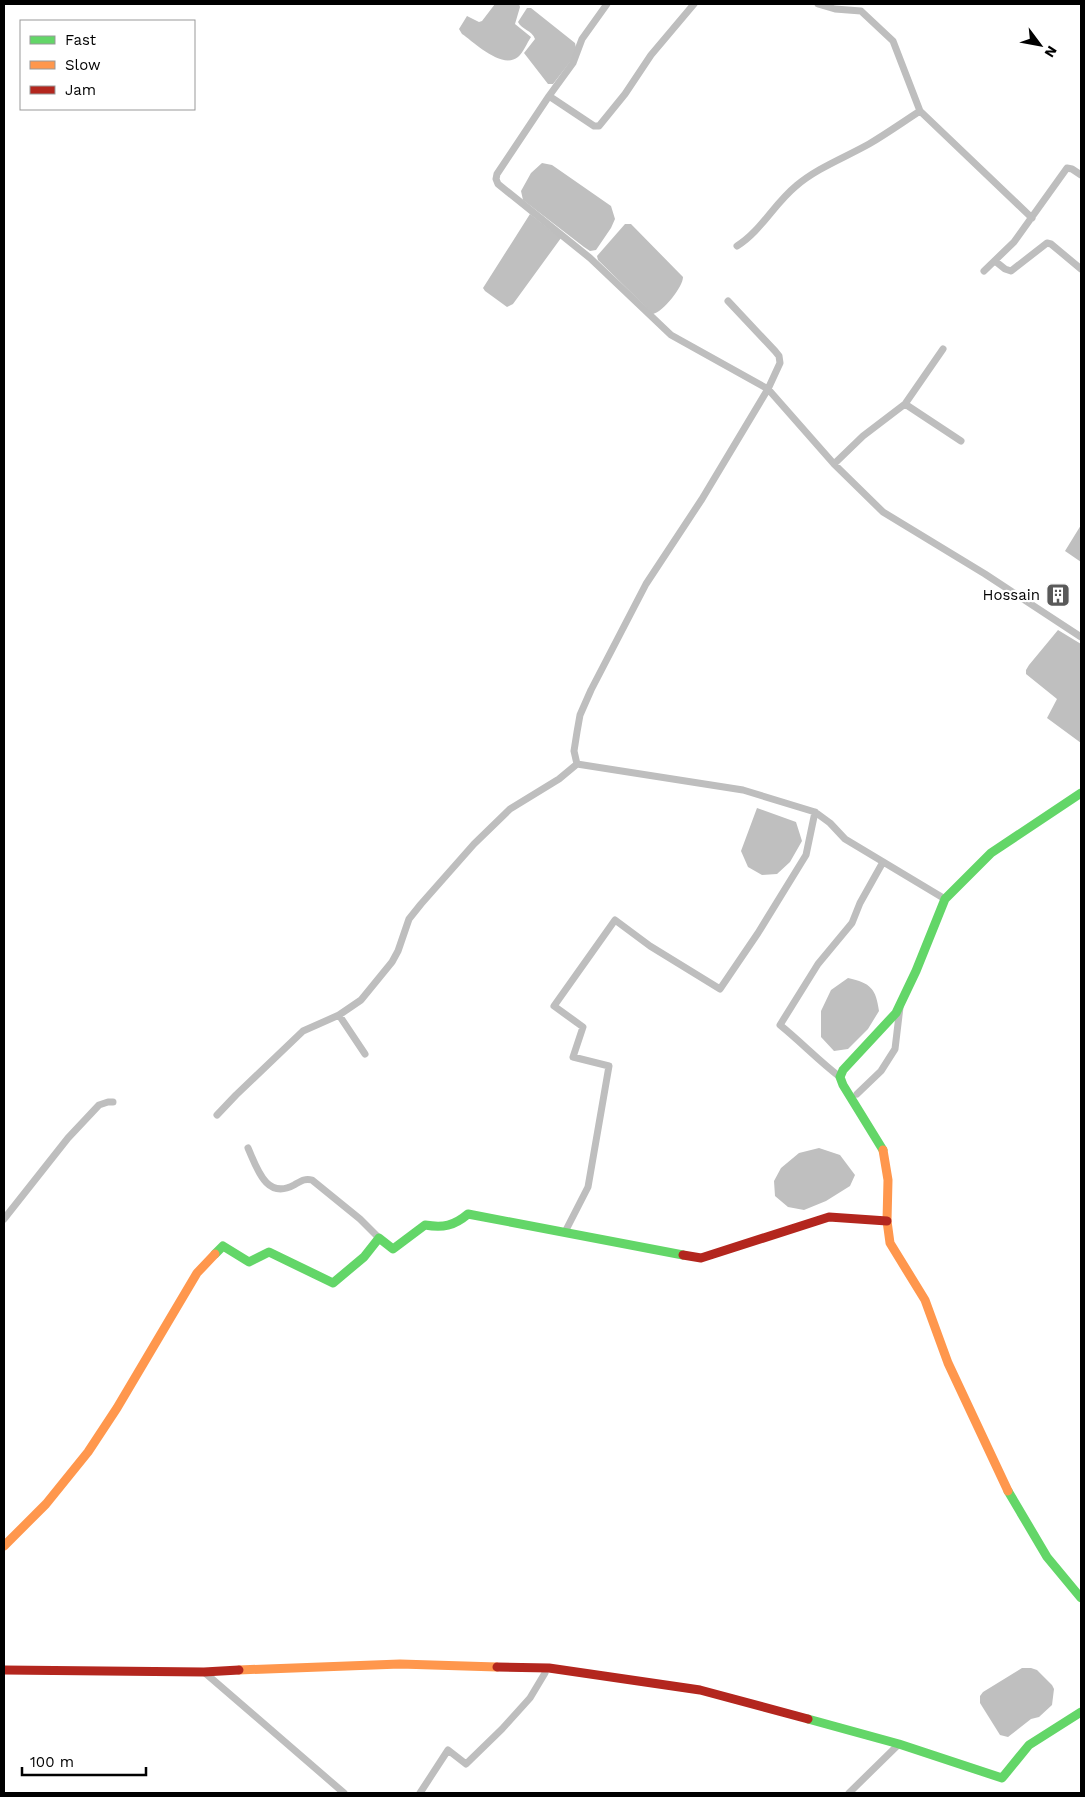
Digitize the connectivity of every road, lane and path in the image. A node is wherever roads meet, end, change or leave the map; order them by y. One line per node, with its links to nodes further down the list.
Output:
1 (607, 4): 6 (street)
2 (694, 4): 6 (street)
3 (818, 4): 5 (street)
4 (866, 4): 5 (street)
5 (861, 11): 7 (street)
6 (549, 96): 16 (street)
7 (920, 111): 9 (street); 10 (street)
8 (1081, 175): 9 (street)
9 (1032, 218): 11 (street)
10 (736, 246)
11 (995, 261): 12 (street); 13 (street)
12 (1081, 269)
13 (984, 271)
14 (728, 301): 16 (street)
15 (943, 349): 17 (street)
16 (768, 389): 19 (street); 21 (street)
17 (905, 404): 18 (street); 19 (street)
18 (961, 440)
19 (834, 464): 20 (street)
20 (1081, 637)
21 (576, 764): 23 (street); 27 (street)
22 (1081, 792): 25 (street)
23 (815, 812): 24 (street); 36 (street)
24 (883, 862): 25 (street); 29 (street)
25 (945, 899): 26 (street)
26 (900, 1004): 29 (street); 30 (street)
27 (339, 1015): 28 (street); 32 (street)
28 (364, 1054)
29 (840, 1077): 35 (street)
30 (857, 1094)
31 (113, 1102): 34 (street)
32 (217, 1115)
33 (248, 1148): 37 (street)
34 (4, 1219)
35 (887, 1221): 37 (street); 39 (street)
36 (566, 1230)
37 (380, 1238): 38 (street)
38 (4, 1546)
39 (1081, 1598)
40 (4, 1670): 41 (street)
41 (204, 1672): 44 (street); 45 (street)
42 (544, 1673): 46 (street)
43 (1081, 1712): 44 (street)
44 (899, 1744): 47 (street)
45 (344, 1793)
46 (420, 1793)
47 (850, 1793)

